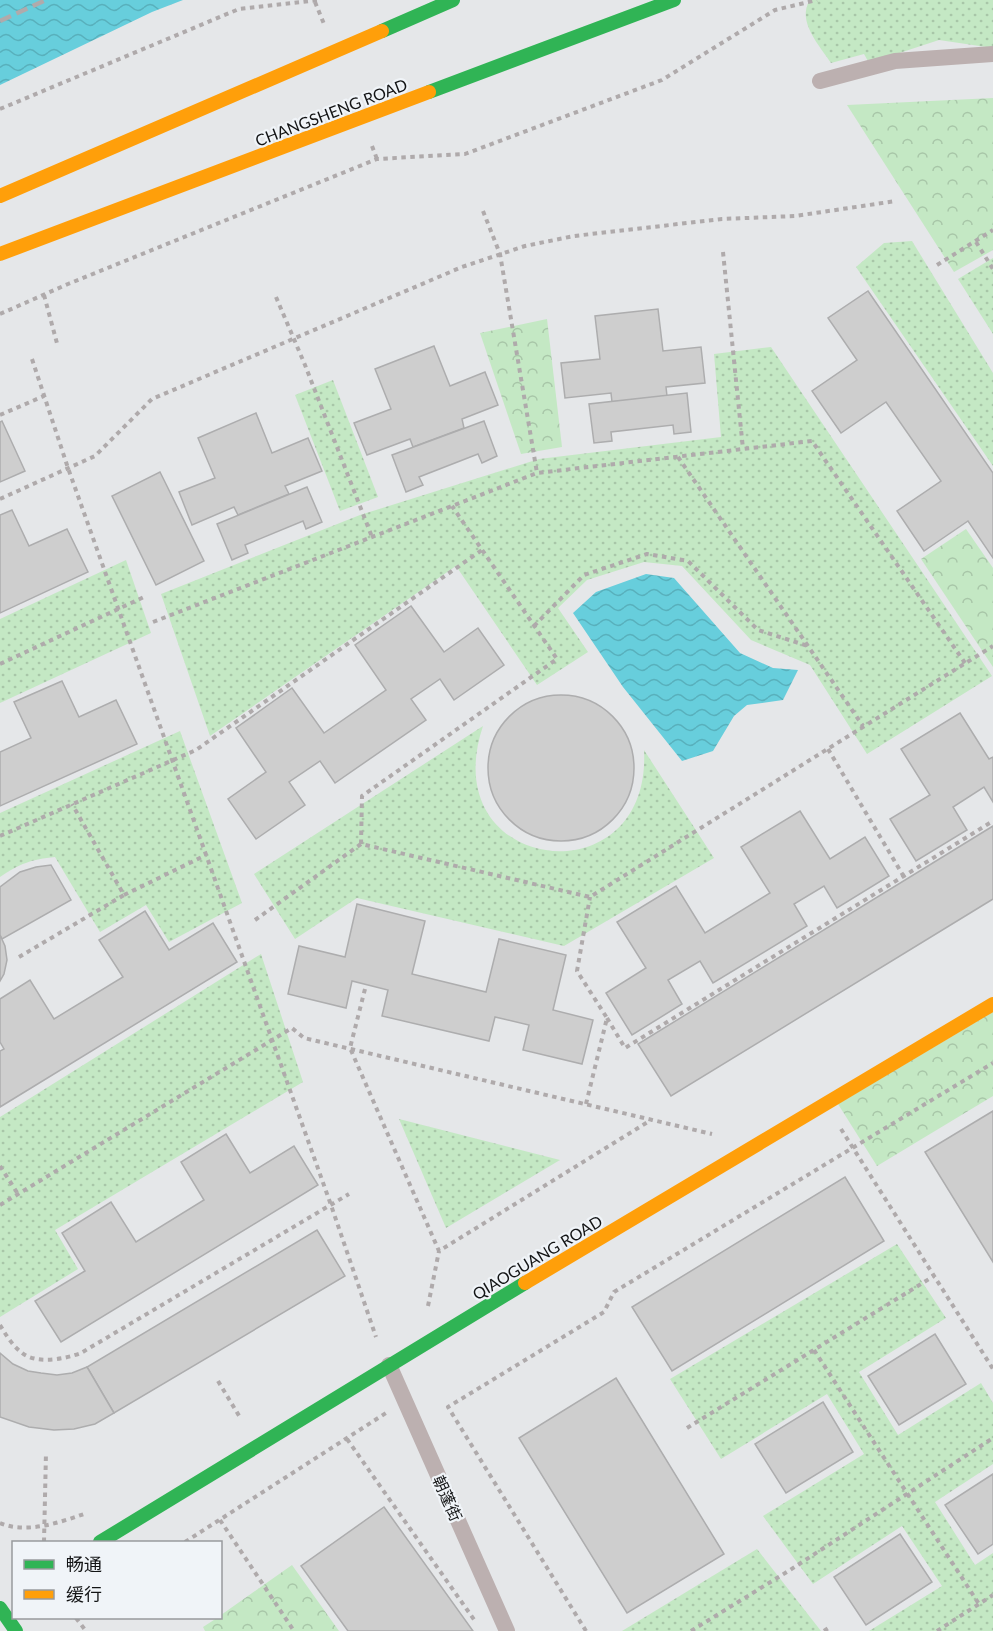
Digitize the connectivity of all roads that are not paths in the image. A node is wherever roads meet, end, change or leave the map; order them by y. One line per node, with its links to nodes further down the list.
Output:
1 (453, 0): 5 (main road)
2 (674, 0): 6 (main road, CHANGSHENG ROAD)
3 (993, 54): 4 (lane)
4 (820, 81)
5 (0, 196)
6 (0, 254)
7 (993, 1004): 8 (main road, QIAOGUANG ROAD)
8 (389, 1365): 9 (main road, QIAOGUANG ROAD); 12 (lane, 朝蓬街)
9 (102, 1541)
10 (2, 1604): 11 (main road)
11 (16, 1631)
12 (507, 1631)

